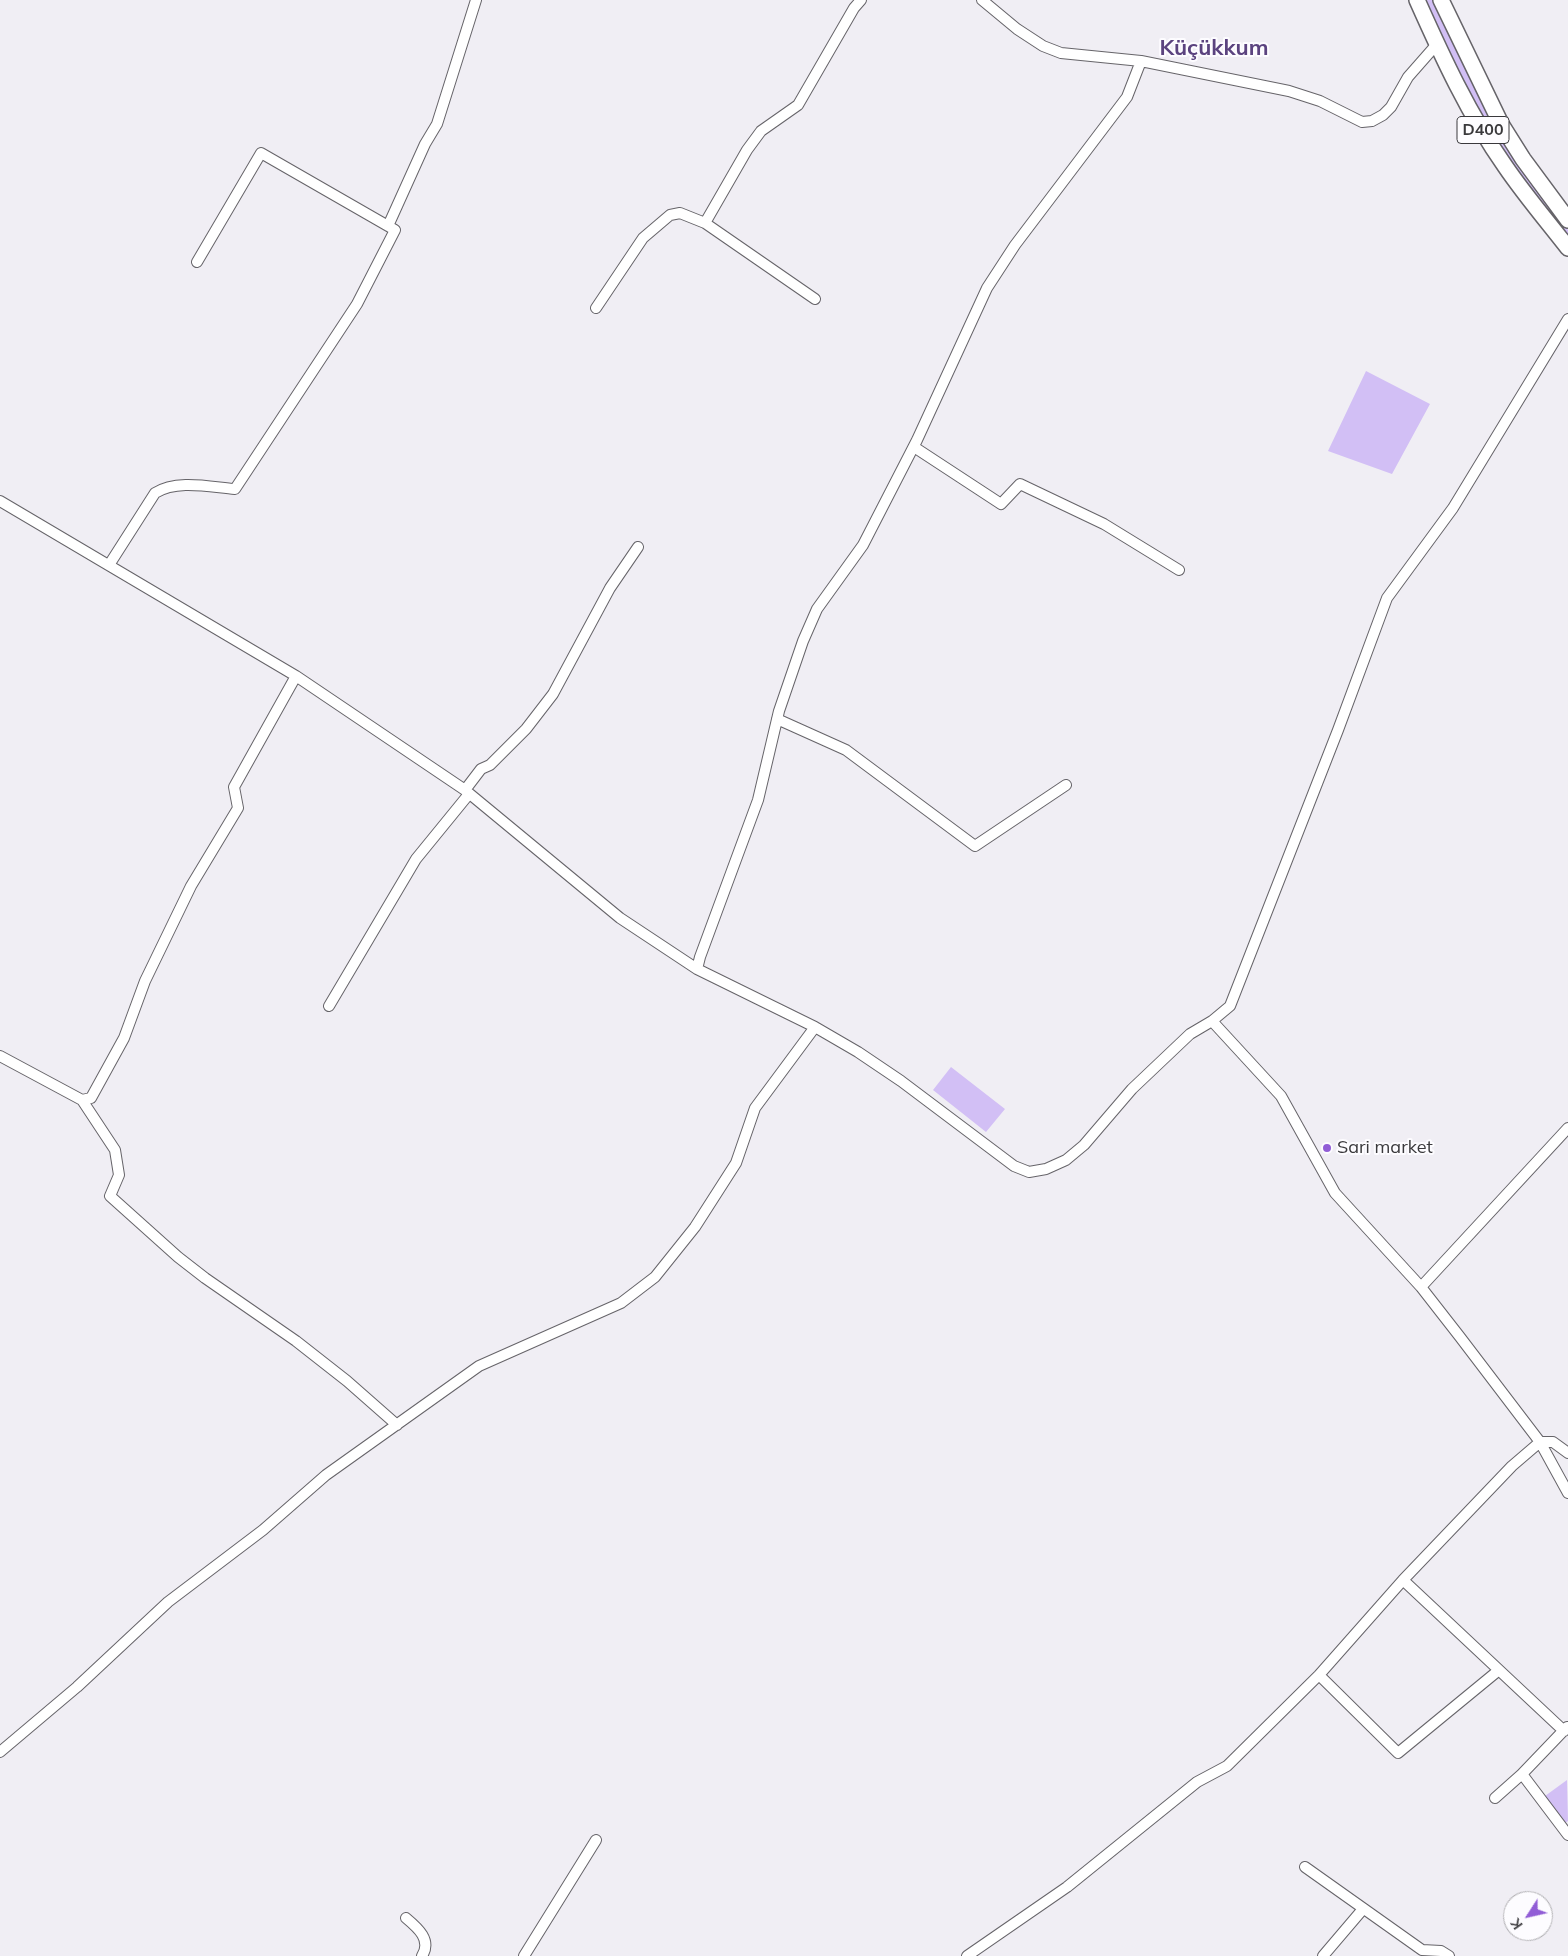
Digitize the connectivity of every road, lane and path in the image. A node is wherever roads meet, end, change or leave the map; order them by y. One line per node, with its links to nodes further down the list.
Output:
1 (476, 0): 10 (street)
2 (861, 0): 9 (street)
3 (982, 0): 7 (street)
4 (1417, 0): 6 (highway, D400)
5 (1442, 0): 8 (highway, D400)
6 (1437, 44): 7 (street); 11 (highway, D400)
7 (1140, 61): 16 (street)
8 (1568, 220)
9 (705, 223): 13 (street); 14 (street)
10 (388, 226): 12 (street); 19 (street)
11 (1568, 248)
12 (197, 262)
13 (815, 299)
14 (596, 308)
15 (1568, 319): 27 (street)
16 (914, 447): 20 (street); 22 (street)
17 (0, 501): 19 (street)
18 (638, 547): 24 (street)
19 (110, 565): 21 (street)
20 (1179, 570)
21 (296, 676): 24 (street); 30 (street)
22 (777, 719): 23 (street); 25 (street)
23 (1066, 785)
24 (467, 792): 25 (street); 26 (street)
25 (698, 969): 28 (street)
26 (329, 1006)
27 (1212, 1021): 28 (street); 32 (street)
28 (815, 1027): 33 (street)
29 (0, 1056): 30 (street)
30 (82, 1100): 33 (street)
31 (1568, 1128): 32 (street)
32 (1420, 1288): 34 (street)
33 (396, 1425): 41 (street)
34 (1540, 1442): 35 (street); 36 (street); 37 (street)
35 (1568, 1453)
36 (1568, 1493)
37 (1403, 1580): 38 (street); 39 (street)
38 (1499, 1670): 39 (street); 40 (street)
39 (1319, 1675): 51 (street)
40 (1566, 1729): 42 (street)
41 (0, 1752)
42 (1522, 1774): 43 (street); 44 (street)
43 (1495, 1798)
44 (1568, 1835)
45 (596, 1840): 50 (street)
46 (1304, 1867): 47 (street)
47 (1363, 1909): 52 (street); 53 (street)
48 (406, 1918): 49 (street)
49 (422, 1956)
50 (524, 1956)
51 (967, 1956)
52 (1323, 1956)
53 (1449, 1956)

